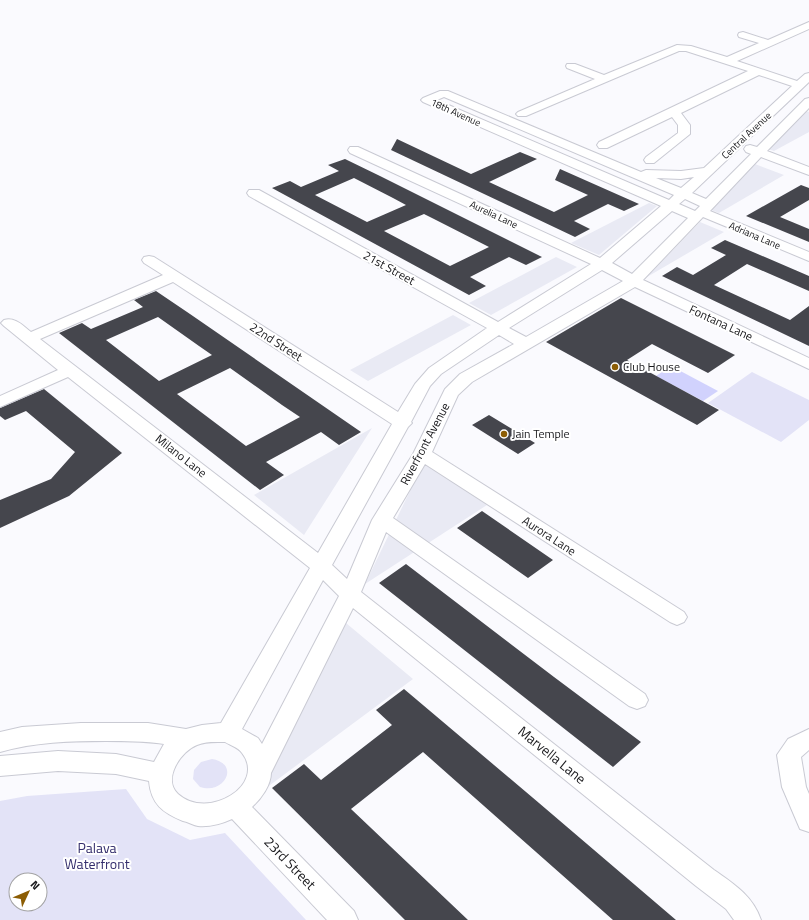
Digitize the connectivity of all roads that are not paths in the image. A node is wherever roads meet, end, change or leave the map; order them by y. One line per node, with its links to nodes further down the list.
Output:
1 (809, 25): 3 (street)
2 (743, 35): 3 (street)
3 (768, 43): 4 (street)
4 (728, 61): 6 (street); 8 (street)
5 (571, 66): 8 (street)
6 (758, 71): 9 (street); 11 (street)
7 (809, 76): 9 (street, Central Avenue)
8 (605, 79): 12 (street)
9 (799, 85): 13 (street, Central Avenue)
10 (808, 103): 16 (street, Central Avenue)
11 (674, 112): 14 (street); 17 (street)
12 (522, 114)
13 (736, 144): 16 (street); 19 (street, Central Avenue)
14 (603, 145)
15 (354, 150): 26 (street, Aurelia Lane)
16 (760, 152): 20 (street); 23 (street, Central Avenue)
17 (650, 160)
18 (621, 169): 19 (street); 22 (street, 18th Avenue); 22 (street, 18th Avenue)
19 (707, 171): 22 (street, Central Avenue)
20 (809, 171)
21 (254, 193): 30 (street, 21st Street)
22 (676, 200): 23 (street, 18th Avenue); 26 (street)
23 (702, 212): 24 (street, Adriana Lane); 28 (street, Riverfront Avenue)
24 (809, 257)
25 (149, 260): 27 (street, 22nd Street)
26 (602, 264): 28 (street, Aurelia Lane); 30 (street)
27 (174, 276): 31 (street); 36 (street, 22nd Street)
28 (634, 281): 32 (street, Riverfront Avenue); 33 (street, Fontana Lane)
29 (9, 323): 31 (street, Milano Lane)
30 (497, 329): 32 (street, 21st Street); 36 (street)
31 (30, 338): 34 (street, Milano Lane)
32 (525, 343): 37 (street, Riverfront Avenue)
33 (809, 364)
34 (69, 371): 35 (street); 39 (street, Milano Lane)
35 (0, 402)
36 (403, 423): 39 (street)
37 (422, 454): 38 (street, Riverfront Avenue); 41 (street, Aurora Lane)
38 (382, 520): 40 (street, Riverfront Avenue); 42 (street)
39 (321, 566): 40 (street, Milano Lane); 43 (street)
40 (350, 594): 48 (street, Riverfront Avenue); 53 (street, Marvella Lane)
41 (677, 617)
42 (637, 700)
43 (228, 732): 44 (street); 48 (street)
44 (187, 739): 46 (street); 49 (street)
45 (809, 739): 51 (street)
46 (0, 742)
47 (0, 766): 49 (street)
48 (262, 767): 50 (street)
49 (161, 773): 50 (street)
50 (236, 807): 52 (street, 23rd Street)
51 (809, 821)
52 (345, 920)
53 (748, 920)

